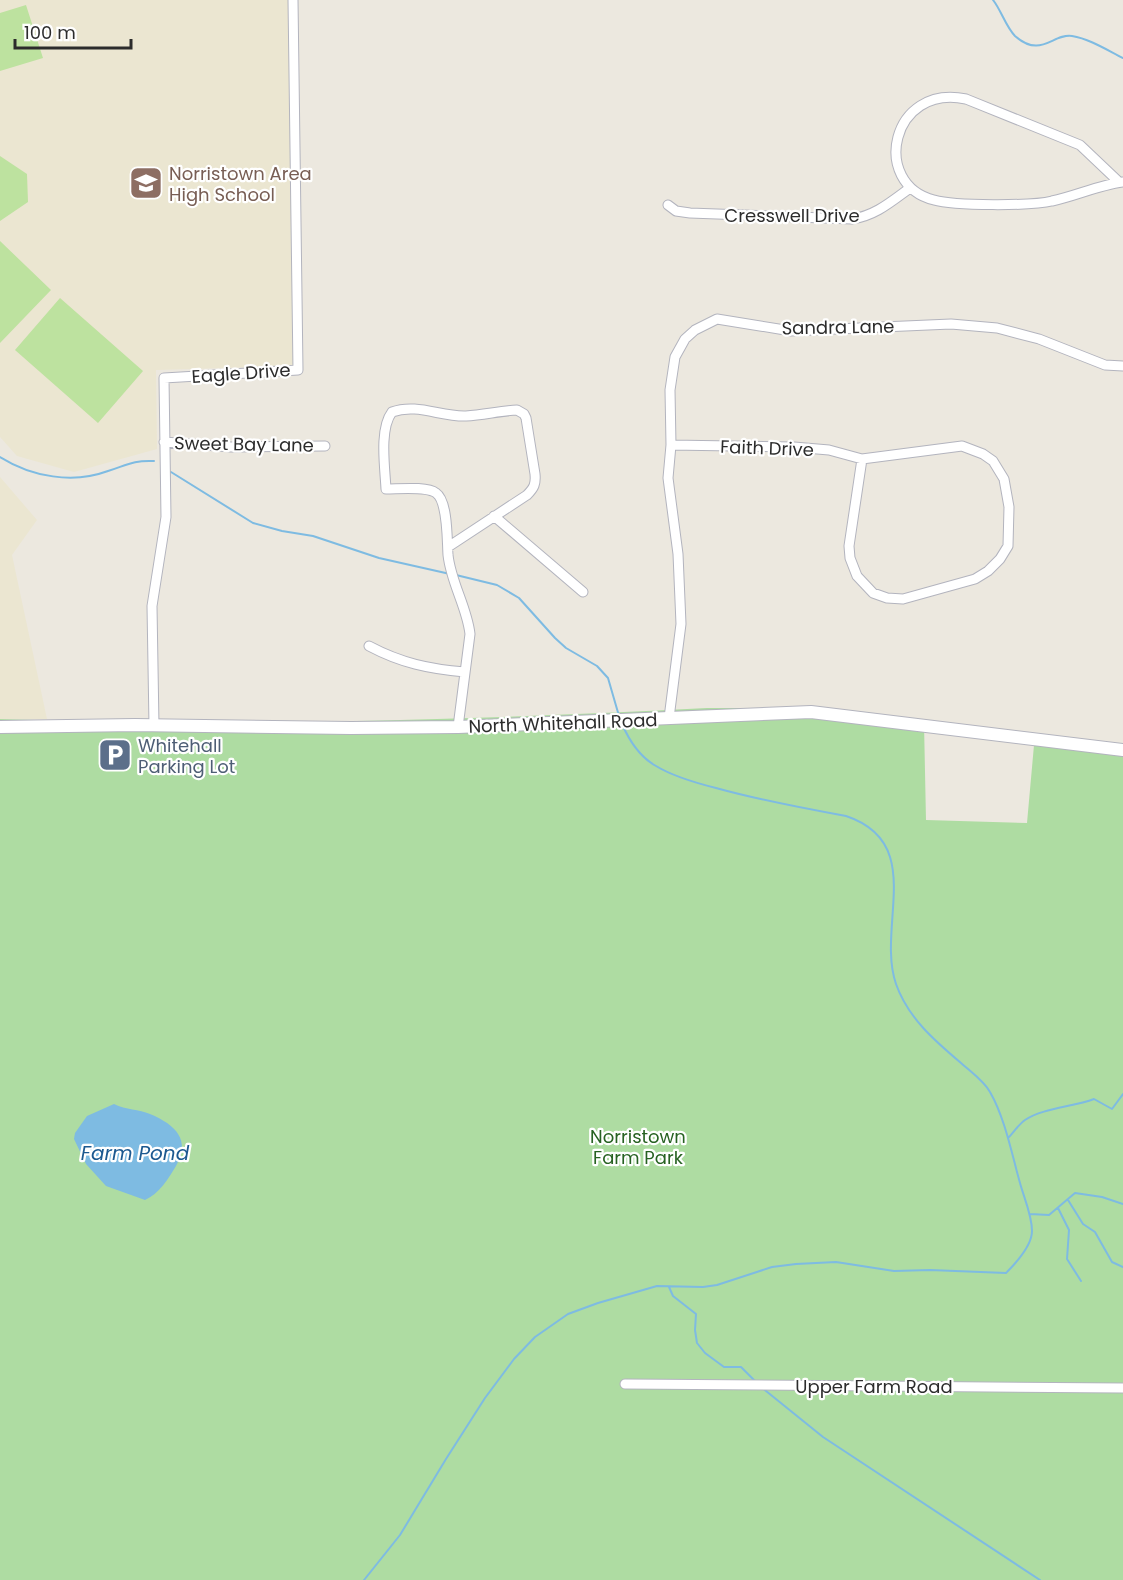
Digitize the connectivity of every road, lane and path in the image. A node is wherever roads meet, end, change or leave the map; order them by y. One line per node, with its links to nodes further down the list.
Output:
1 (293, 0): 6 (street, Eagle Drive)
2 (1121, 182): 3 (street); 3 (street)
3 (910, 188): 4 (street, Cresswell Drive)
4 (668, 205)
5 (1123, 366): 7 (street, Sandra Lane)
6 (164, 442): 8 (street, Sweet Bay Lane); 17 (street, Eagle Drive)
7 (670, 445): 9 (street, Faith Drive); 15 (street, Sandra Lane)
8 (325, 446)
9 (862, 459): 9 (street, Faith Drive)
10 (494, 516): 11 (street); 11 (street); 12 (street)
11 (448, 547): 14 (street)
12 (583, 592)
13 (369, 646): 14 (street)
14 (465, 672): 18 (street)
15 (669, 718): 18 (main road, North Whitehall Road); 19 (main road, North Whitehall Road)
16 (0, 726): 17 (main road, North Whitehall Road)
17 (154, 726): 18 (main road, North Whitehall Road)
18 (458, 727)
19 (1123, 750)
20 (625, 1384): 21 (street, Upper Farm Road)
21 (1123, 1388)

